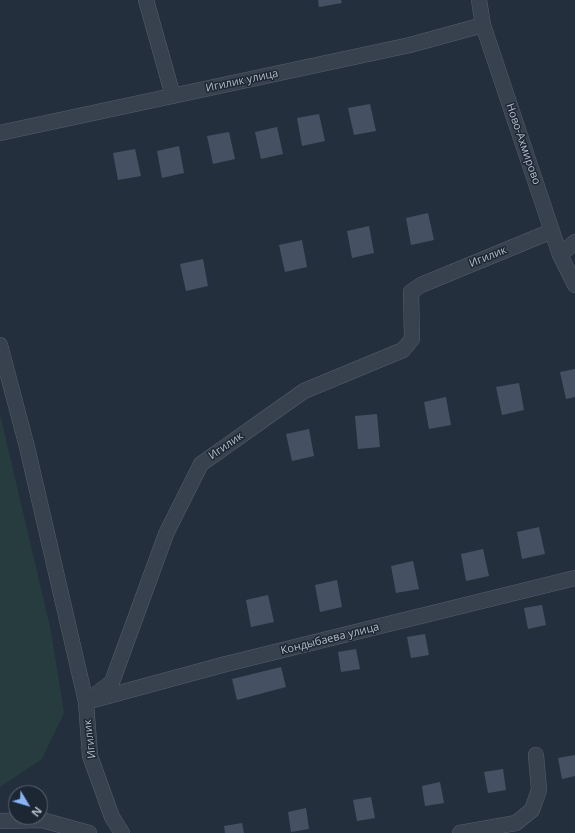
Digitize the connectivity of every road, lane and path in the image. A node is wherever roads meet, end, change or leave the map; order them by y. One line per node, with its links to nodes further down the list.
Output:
1 (146, 0): 4 (street)
2 (479, 0): 3 (street, Ново-Ахмирово)
3 (483, 25): 4 (street, Игилик улица); 6 (street, Ново-Ахмирово)
4 (173, 96): 5 (street, Игилик улица)
5 (0, 133)
6 (552, 231): 8 (street, Ново-Ахмирово); 12 (street, Игилик)
7 (575, 242): 8 (street)
8 (560, 255): 9 (street, Ново-Ахмирово)
9 (575, 286)
10 (0, 345): 12 (street)
11 (575, 578): 12 (street, Кондыбаева улица)
12 (86, 702): 16 (street, Игилик)
13 (536, 755): 17 (street)
14 (0, 821): 15 (street)
15 (89, 833)
16 (122, 833)
17 (460, 833)

